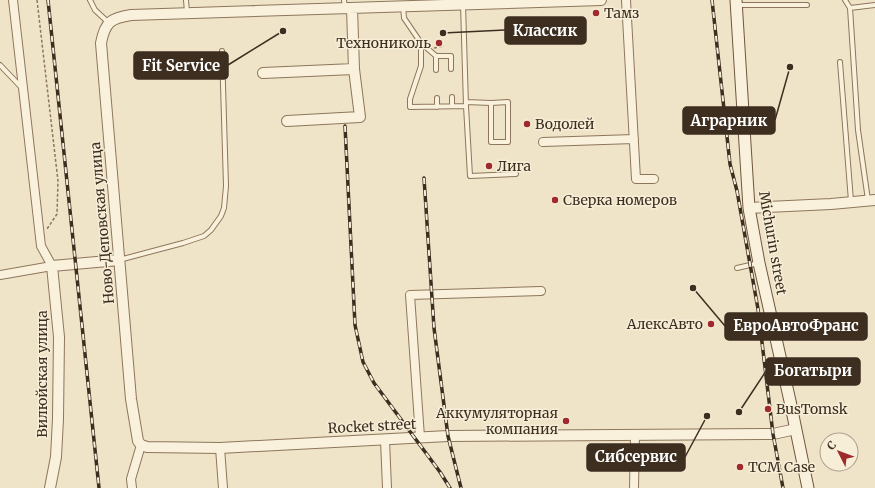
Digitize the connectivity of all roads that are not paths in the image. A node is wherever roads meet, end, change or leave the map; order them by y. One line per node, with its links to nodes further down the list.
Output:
1 (13, 0): 26 (street, Вилюйская улица)
2 (90, 0): 16 (lane)
3 (186, 0): 15 (lane)
4 (574, 0): 5 (street); 9 (street)
5 (601, 0)
6 (626, 0): 34 (street)
7 (845, 0): 14 (lane)
8 (736, 2): 12 (lane); 40 (main road, Michurin street)
9 (463, 4): 11 (street); 30 (lane)
10 (352, 5): 11 (street); 15 (street); 22 (street)
11 (403, 5): 17 (lane)
12 (807, 5)
13 (875, 5): 14 (lane)
14 (850, 8): 38 (lane)
15 (186, 12): 16 (street)
16 (109, 23): 41 (street, Ново-Деповская улица)
17 (421, 43): 19 (lane); 32 (lane)
18 (222, 51): 41 (lane)
19 (436, 56): 23 (lane); 24 (lane)
20 (840, 62): 39 (lane)
21 (0, 64): 26 (lane)
22 (354, 69): 25 (street); 33 (street)
23 (436, 70)
24 (451, 70)
25 (263, 73)
26 (22, 88): 43 (street, Вилюйская улица)
27 (452, 97): 31 (lane)
28 (437, 98): 32 (lane)
29 (491, 102): 29 (lane); 30 (lane)
30 (466, 104): 31 (lane); 36 (lane)
31 (452, 106): 32 (lane)
32 (437, 107)
33 (287, 120)
34 (634, 139): 35 (street); 37 (street)
35 (543, 142)
36 (516, 174)
37 (654, 179)
38 (871, 200): 39 (street)
39 (851, 202): 40 (street)
40 (749, 208): 42 (main road, Michurin street)
41 (119, 260): 43 (street); 51 (street, Ново-Деповская улица)
42 (759, 263): 44 (lane); 47 (main road, Michurin street)
43 (52, 266): 45 (street); 53 (street, Вилюйская улица)
44 (737, 268)
45 (0, 275)
46 (541, 291): 49 (street)
47 (796, 429): 48 (street, Rocket street); 58 (main road, Michurin street)
48 (635, 434): 49 (street, Rocket street); 57 (street)
49 (420, 437): 50 (street, Rocket street)
50 (385, 440): 52 (street, Rocket street); 56 (street)
51 (142, 445): 52 (street, Rocket street); 54 (street)
52 (220, 448): 55 (street)
53 (50, 488)
54 (132, 488)
55 (223, 488)
56 (386, 488)
57 (634, 488)
58 (808, 488)

